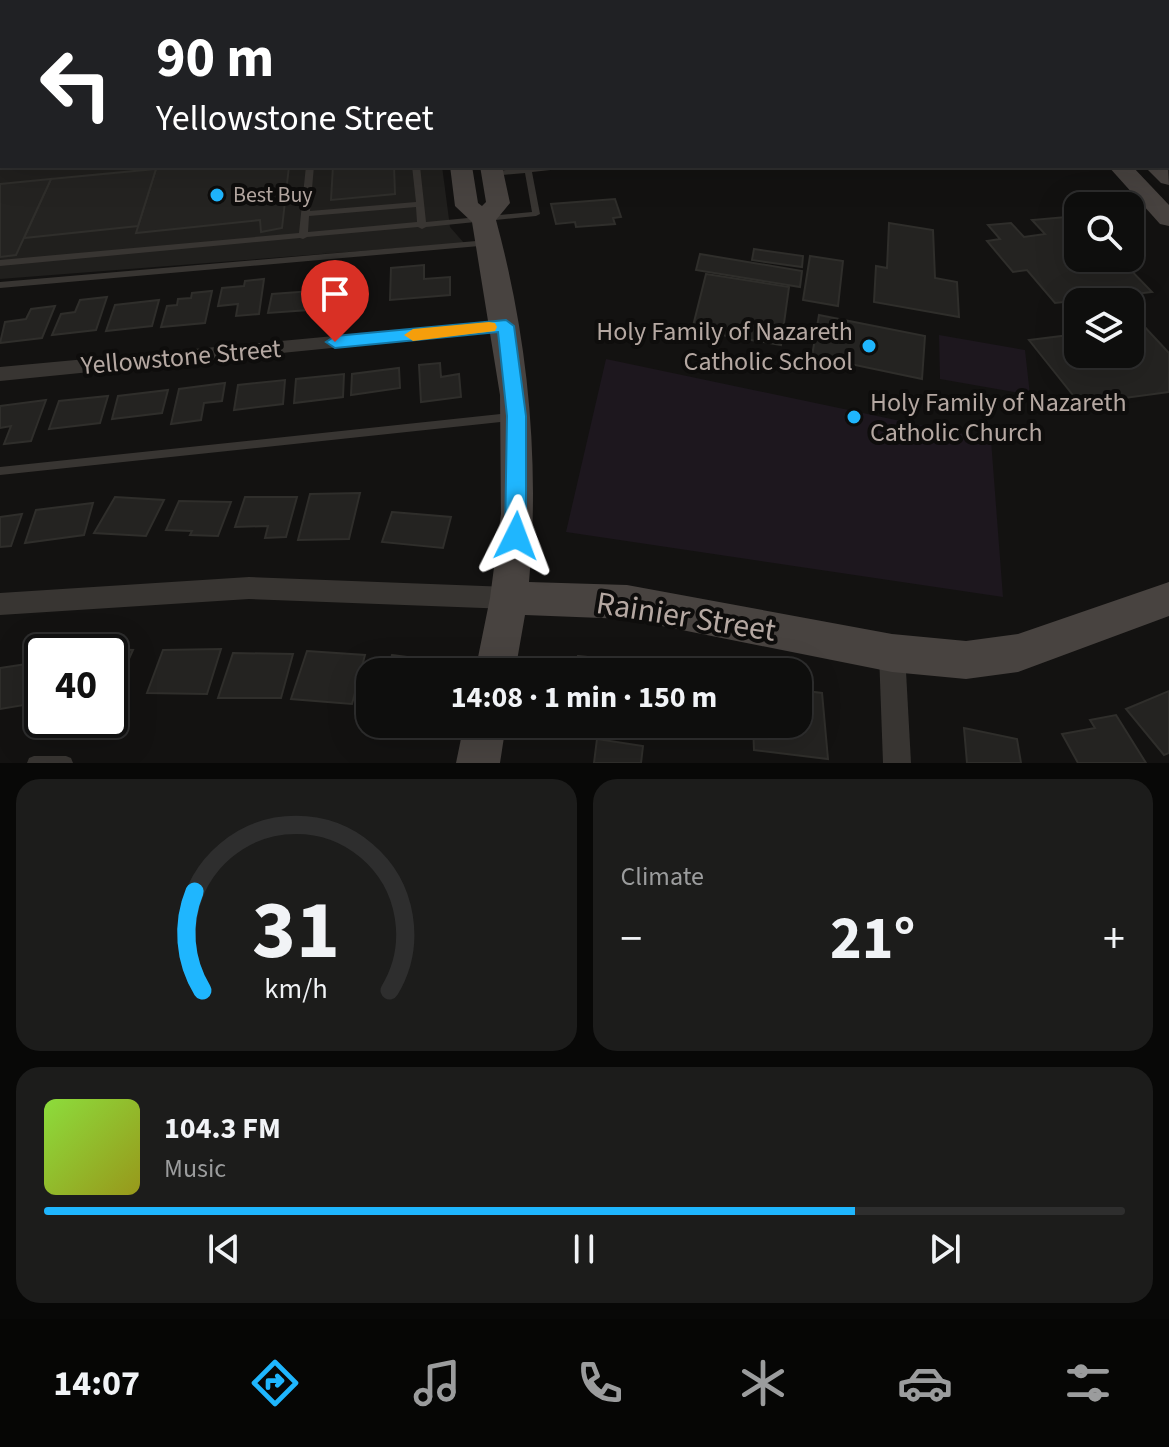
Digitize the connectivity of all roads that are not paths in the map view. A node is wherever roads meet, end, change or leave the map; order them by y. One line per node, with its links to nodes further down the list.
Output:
1 (310, 168): 8 (lane)
2 (416, 168): 7 (lane)
3 (461, 168): 11 (street)
4 (528, 168): 6 (lane); 11 (lane)
5 (1121, 168): 9 (street)
6 (492, 170): 11 (street)
7 (420, 204): 8 (lane); 10 (lane)
8 (305, 214): 12 (lane)
9 (1169, 219)
10 (422, 227): 11 (lane); 12 (lane)
11 (487, 231): 14 (lane); 15 (street)
12 (303, 237): 13 (lane)
13 (0, 263)
14 (0, 285)
15 (506, 326): 16 (street, Yellowstone Street); 17 (street)
16 (0, 374)
17 (517, 416): 18 (lane); 19 (street)
18 (0, 471)
19 (509, 598): 21 (street, Rainier Street); 22 (street, Rainier Street); 23 (street)
20 (1169, 599): 22 (street, Rainier Street)
21 (0, 604)
22 (892, 653): 28 (street)
23 (498, 658)
24 (482, 738): 27 (street)
25 (34, 763): 26 (lane)
26 (66, 763)
27 (478, 763)
28 (897, 763)

